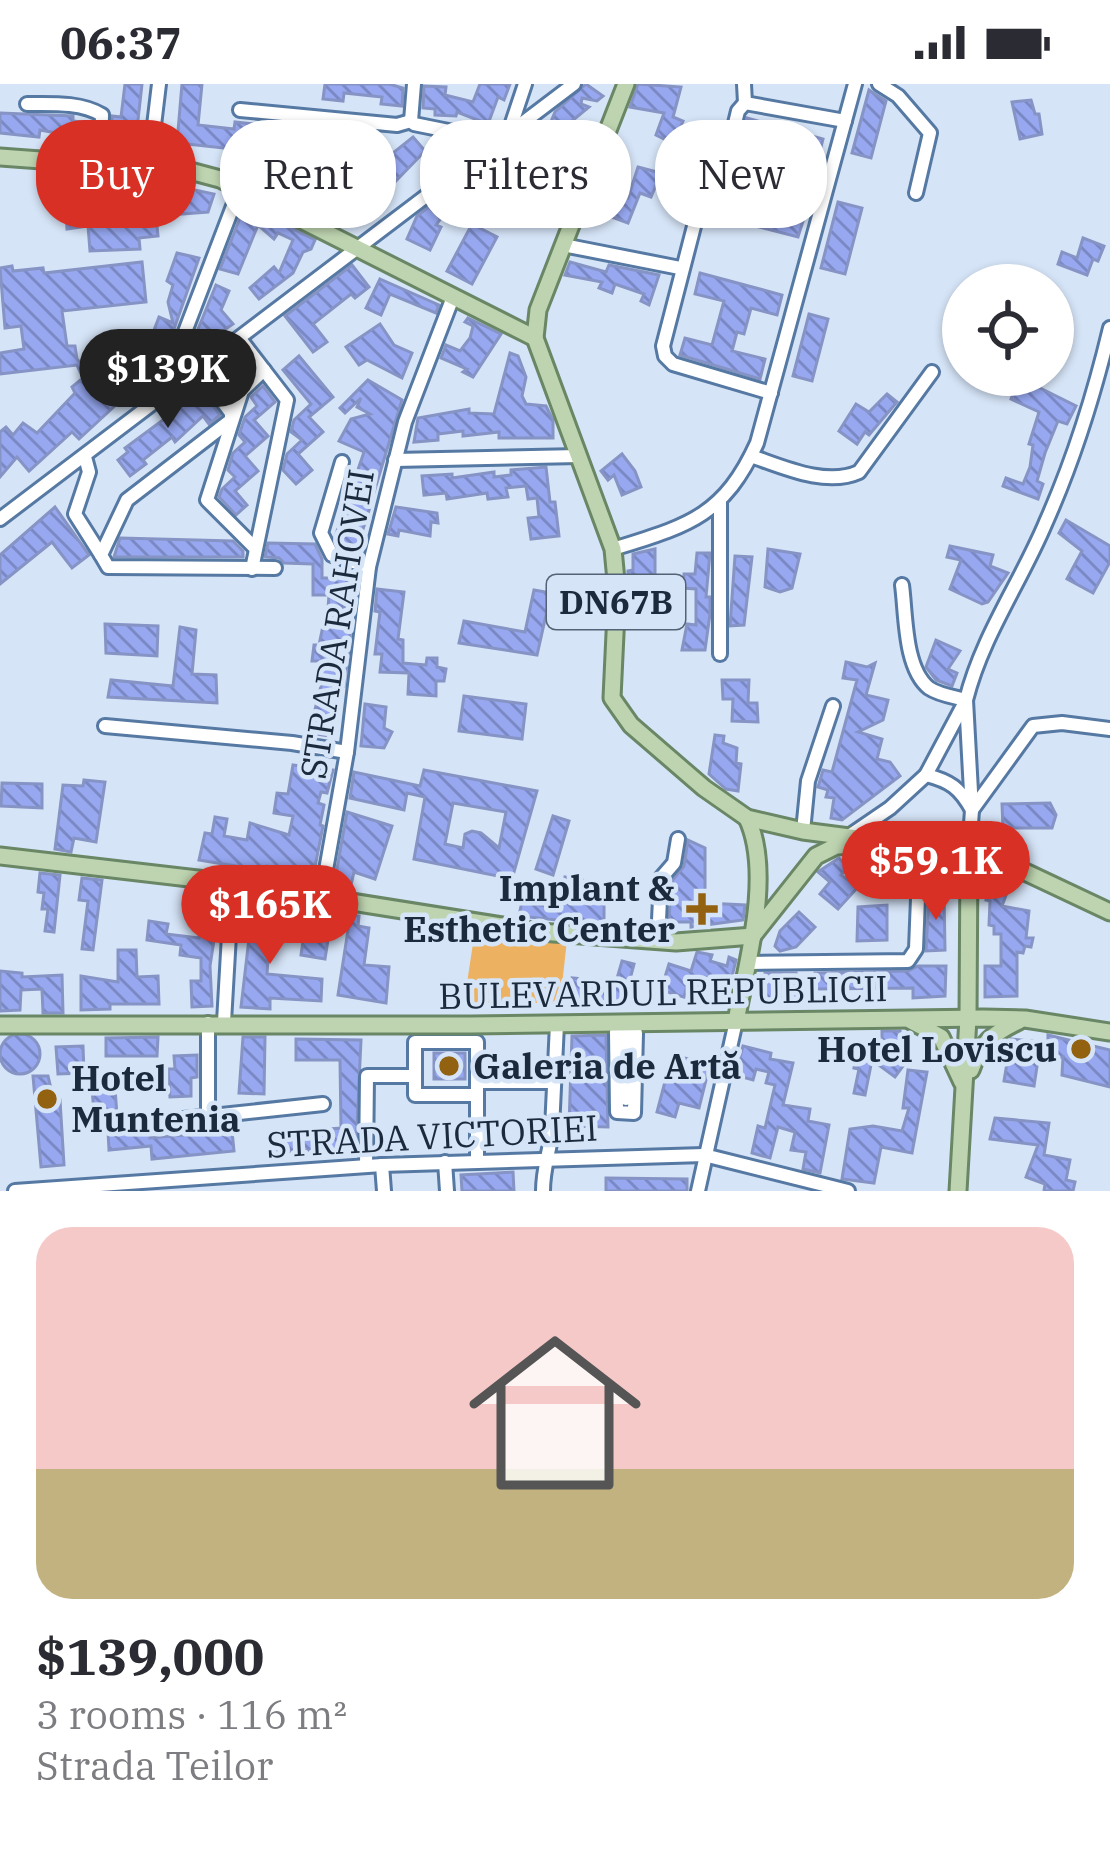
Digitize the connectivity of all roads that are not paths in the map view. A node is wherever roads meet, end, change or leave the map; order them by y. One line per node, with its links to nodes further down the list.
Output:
1 (58, 84): 11 (street)
2 (159, 84): 15 (street)
3 (414, 84): 18 (street)
4 (525, 84): 16 (street)
5 (574, 84): 17 (street)
6 (626, 84): 27 (main road)
7 (744, 84): 12 (street)
8 (855, 84): 19 (street)
9 (879, 84): 23 (street)
10 (27, 104): 11 (street)
11 (56, 104): 14 (street)
12 (745, 104): 19 (street); 29 (street)
13 (240, 110): 18 (street)
14 (102, 120)
15 (155, 120)
16 (510, 120)
17 (525, 120)
18 (411, 121): 20 (street)
19 (845, 121): 38 (street)
20 (420, 125)
21 (0, 157): 22 (main road)
22 (36, 159)
23 (916, 193)
24 (420, 200): 28 (street)
25 (225, 228): 37 (street)
26 (319, 228): 28 (main road)
27 (563, 245): 29 (street); 32 (main road)
28 (358, 248): 30 (main road); 33 (street)
29 (680, 268): 38 (street)
30 (454, 297): 32 (main road); 43 (street, STRADA RAHOVEI)
31 (1110, 328): 55 (street)
32 (535, 338): 40 (main road, DN67B)
33 (240, 339): 34 (street); 35 (street)
34 (199, 370): 37 (street); 39 (street)
35 (264, 370): 39 (street); 47 (street)
36 (932, 372): 41 (street)
37 (175, 389): 42 (street)
38 (771, 393): 41 (street)
39 (231, 420): 47 (street); 49 (street)
40 (579, 455): 43 (street); 48 (main road, DN67B)
41 (751, 456): 45 (street)
42 (85, 457): 46 (street); 49 (street)
43 (395, 460): 50 (street, STRADA RAHOVEI)
44 (342, 462): 50 (street)
45 (721, 502): 48 (street); 54 (street)
46 (0, 519)
47 (255, 548): 52 (street)
48 (613, 549): 62 (main road, DN67B)
49 (101, 555): 52 (street)
50 (369, 567): 59 (street, STRADA RAHOVEI)
51 (275, 568): 52 (street)
52 (252, 569)
53 (902, 585): 55 (street)
54 (720, 654)
55 (967, 700): 60 (street); 61 (street)
56 (833, 706): 63 (street)
57 (106, 726): 59 (street)
58 (1110, 729): 61 (street)
59 (347, 752): 71 (street, STRADA RAHOVEI)
60 (926, 775): 61 (street); 64 (street)
61 (972, 810): 68 (street)
62 (747, 818): 63 (main road); 73 (main road)
63 (802, 831): 64 (main road)
64 (849, 836): 66 (main road)
65 (678, 838): 74 (street)
66 (902, 845): 67 (main road); 73 (main road)
67 (920, 847): 68 (main road); 75 (street)
68 (969, 852): 72 (main road); 76 (main road)
69 (0, 856): 70 (main road)
70 (232, 883): 71 (main road); 80 (street)
71 (321, 898): 74 (main road)
72 (1110, 912)
73 (753, 936): 74 (main road); 75 (main road)
74 (658, 941)
75 (747, 963): 79 (main road)
76 (968, 1018): 77 (main road, BULEVARDUL REPUBLICII); 78 (main road, BULEVARDUL REPUBLICII); 88 (main road)
77 (1024, 1018): 84 (main road, BULEVARDUL REPUBLICII); 88 (main road)
78 (908, 1019): 79 (main road, BULEVARDUL REPUBLICII); 88 (main road)
79 (736, 1021): 81 (main road, BULEVARDUL REPUBLICII); 93 (street)
80 (216, 1022): 81 (main road, BULEVARDUL REPUBLICII); 82 (main road, BULEVARDUL REPUBLICII); 91 (street)
81 (556, 1024): 86 (street)
82 (0, 1025)
83 (626, 1032): 90 (street)
84 (1110, 1032)
85 (415, 1076): 87 (street); 87 (street); 98 (street)
86 (553, 1082): 87 (street); 94 (street)
87 (477, 1088): 95 (street)
88 (965, 1090): 105 (main road)
89 (323, 1104): 91 (street)
90 (626, 1112)
91 (208, 1116): 92 (street)
92 (165, 1121)
93 (704, 1155): 94 (street, STRADA VICTORIEI); 103 (street); 104 (street, STRADA VICTORIEI)
94 (543, 1160): 95 (street, STRADA VICTORIEI); 102 (street)
95 (477, 1161): 96 (street, STRADA VICTORIEI)
96 (445, 1162): 97 (street, STRADA VICTORIEI); 101 (street)
97 (382, 1165): 98 (street, STRADA VICTORIEI); 100 (street)
98 (366, 1166): 99 (street, STRADA VICTORIEI)
99 (15, 1191)
100 (384, 1191)
101 (447, 1191)
102 (543, 1191)
103 (698, 1191)
104 (848, 1191)
105 (958, 1191)

